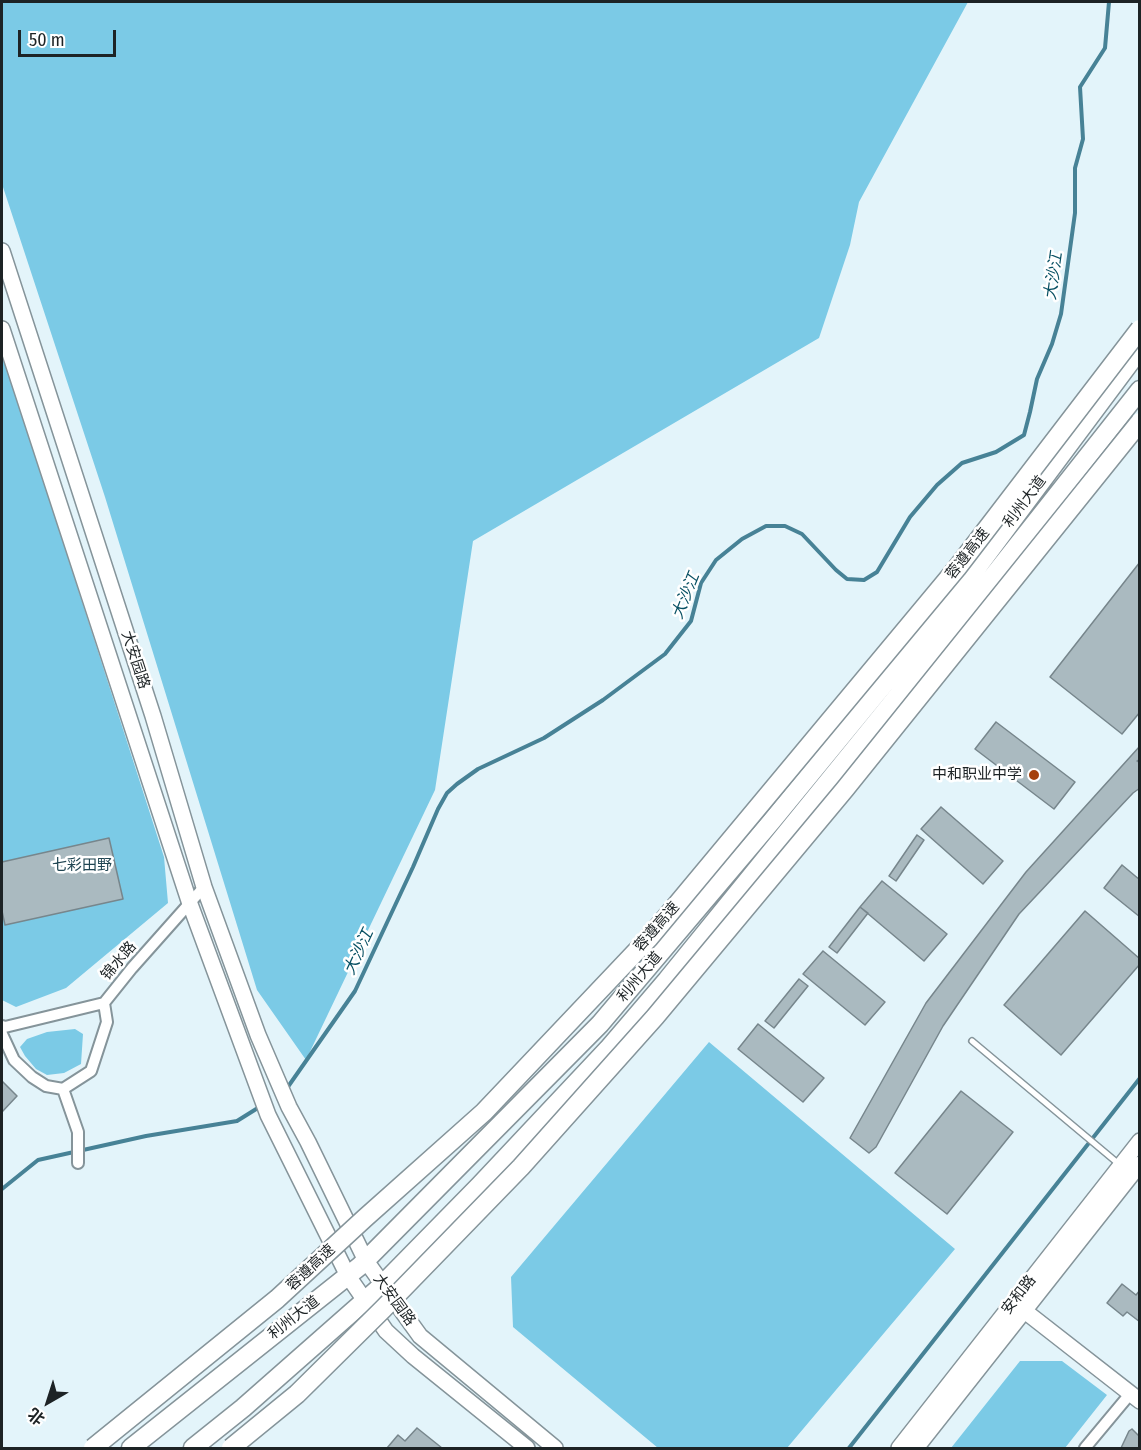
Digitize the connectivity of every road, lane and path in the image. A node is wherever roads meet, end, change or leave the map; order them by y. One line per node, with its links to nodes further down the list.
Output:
1 (2, 250): 7 (street, 大安园路)
2 (2, 329): 8 (street)
3 (1140, 329): 24 (highway, 蓉遵高速, bridge)
4 (1140, 349): 18 (highway, 利州大道)
5 (1140, 390): 20 (highway, 利州大道)
6 (1140, 422): 27 (highway, bridge)
7 (204, 887): 8 (street, 锦水路); 18 (street, 大安园路)
8 (190, 904): 9 (street, 锦水路); 19 (street)
9 (104, 1003): 10 (street, 锦水路); 13 (street)
10 (2, 1026)
11 (2, 1034): 13 (street)
12 (972, 1041): 17 (lane)
13 (63, 1089): 15 (street)
14 (1140, 1141): 17 (street, 安和路)
15 (78, 1163)
16 (1140, 1164): 22 (street, 安和路)
17 (1120, 1165): 22 (street, 安和路)
18 (366, 1261): 19 (highway, 利州大道); 20 (street, 大安园路)
19 (348, 1276): 21 (street); 25 (highway, 利州大道)
20 (382, 1285): 21 (highway, 利州大道); 29 (street, 大安园路)
21 (365, 1300): 26 (highway, 利州大道); 28 (street)
22 (1019, 1306): 23 (street); 30 (street, 安和路); 31 (street, 安和路)
23 (1135, 1398): 32 (street)
24 (93, 1449)
25 (131, 1449)
26 (193, 1449)
27 (231, 1449)
28 (527, 1449)
29 (555, 1449)
30 (899, 1449)
31 (916, 1449)
32 (1085, 1449)

